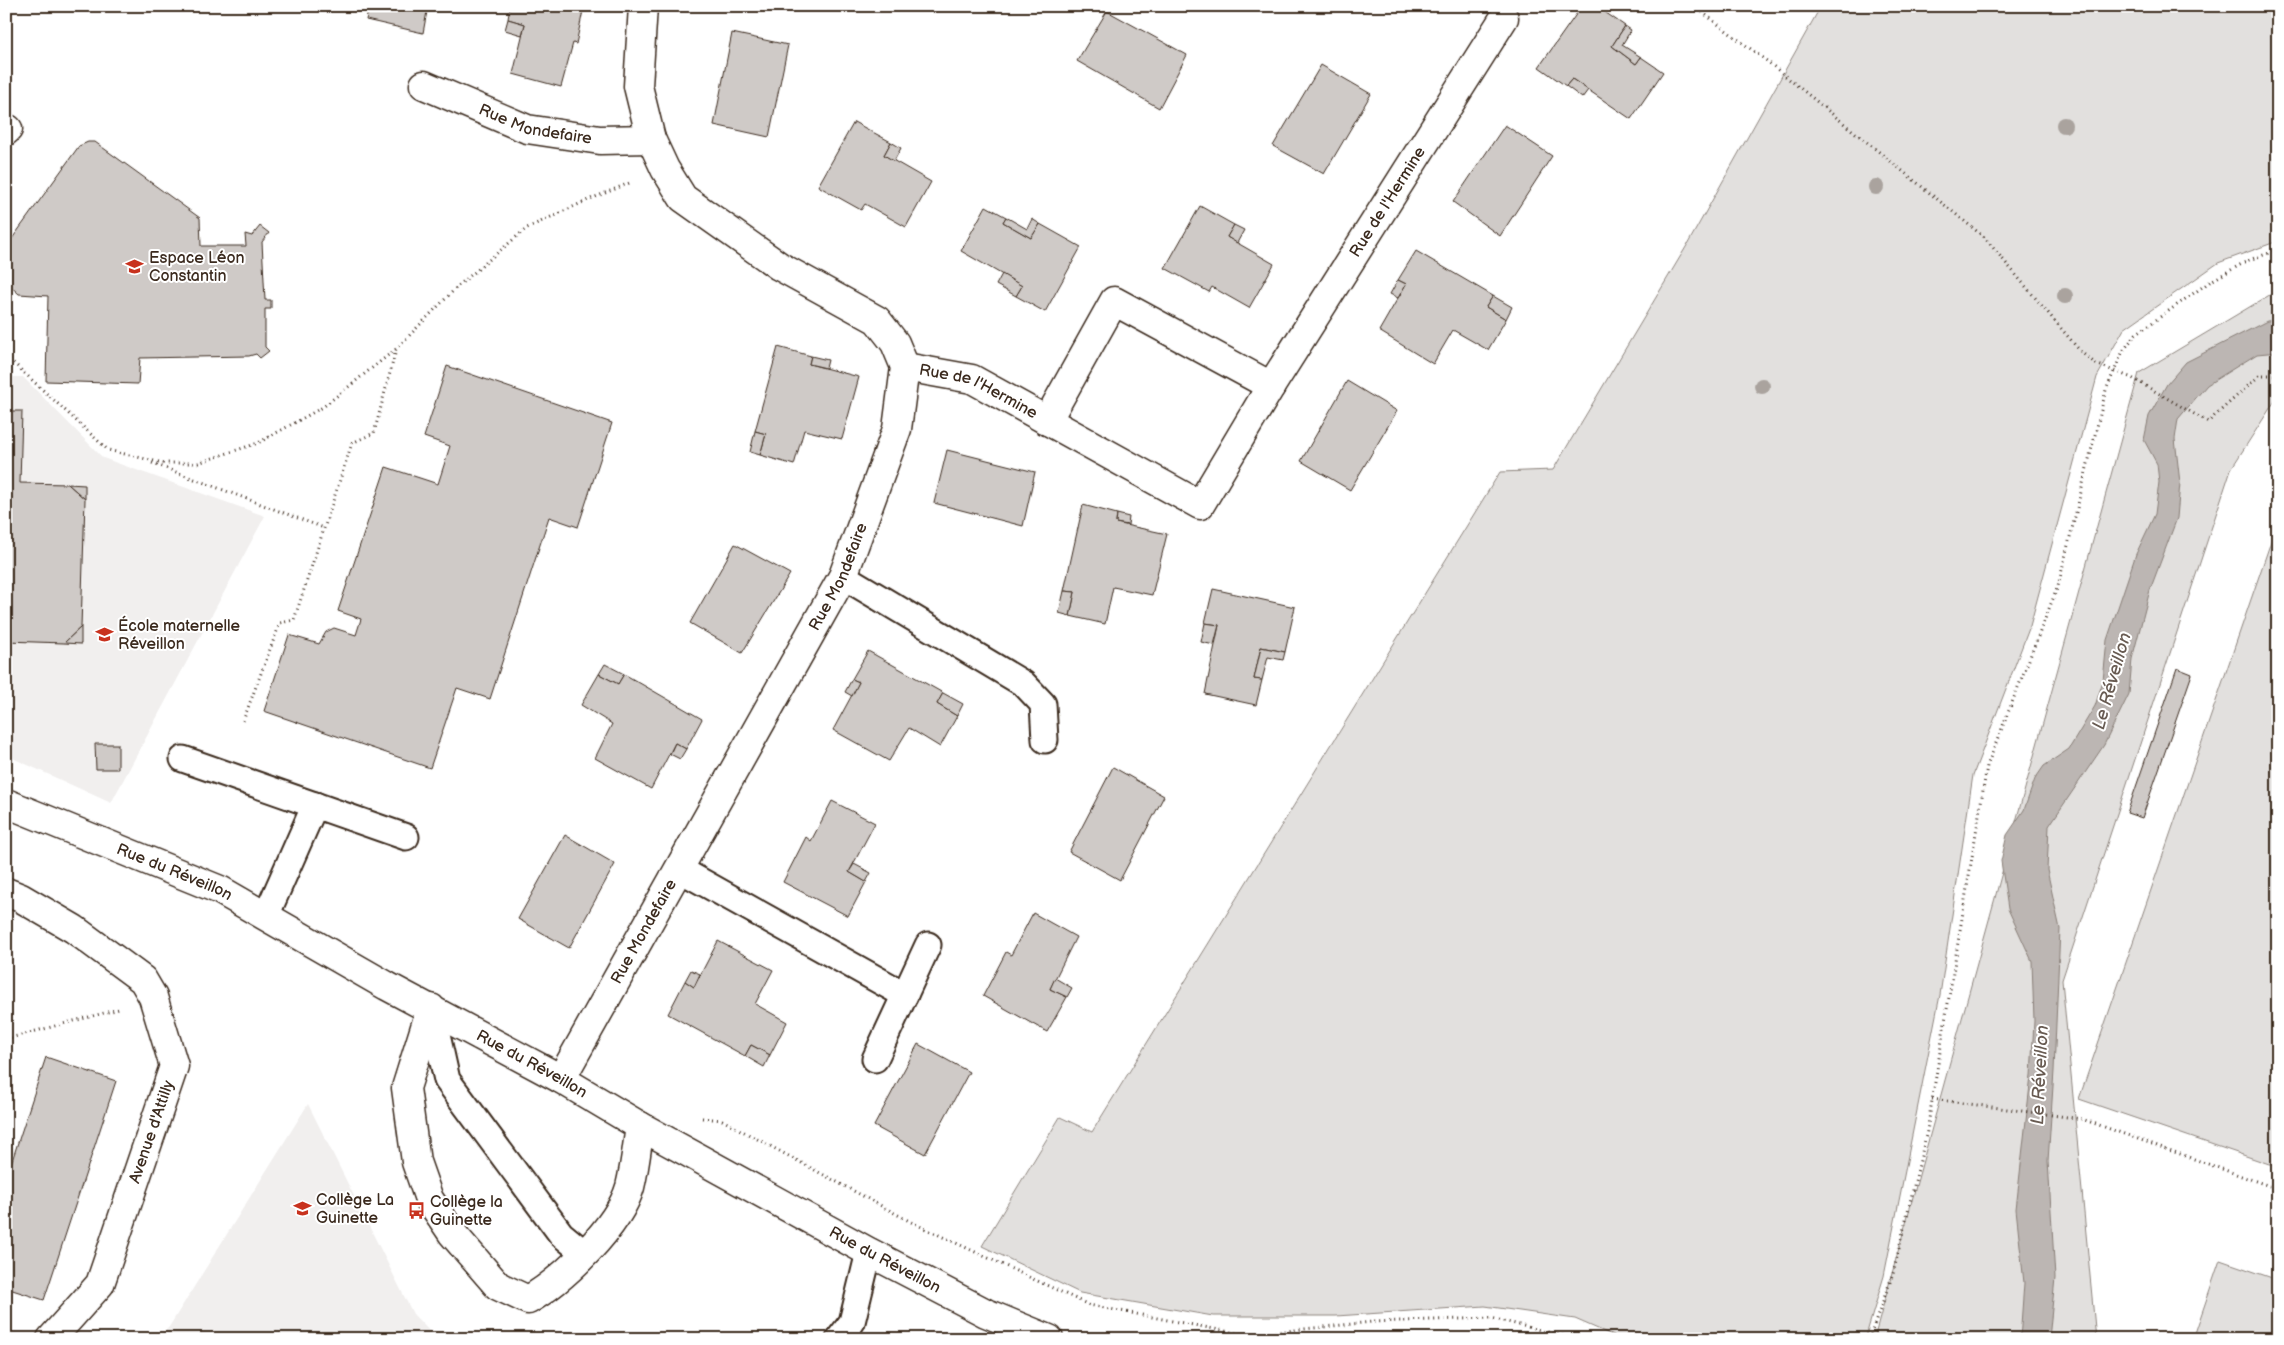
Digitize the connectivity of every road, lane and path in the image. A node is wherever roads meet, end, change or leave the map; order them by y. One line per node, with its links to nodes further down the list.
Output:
1 (643, 6): 5 (street, Rue Mondefaire)
2 (1694, 6): 11 (path)
3 (1504, 18): 13 (street, Rue de l'Hermine)
4 (424, 85): 5 (street, Rue Mondefaire)
5 (651, 139): 6 (street, Rue Mondefaire)
6 (665, 169): 8 (path); 10 (street, Rue Mondefaire)
7 (2278, 250): 11 (path)
8 (396, 349): 15 (path); 16 (path)
9 (6, 356): 15 (path)
10 (905, 367): 14 (street, Rue de l'Hermine); 17 (street, Rue Mondefaire)
11 (2114, 373): 12 (path); 34 (path)
12 (2278, 374)
13 (1271, 386): 14 (street, Rue de l'Hermine); 14 (street, Rue de l'Hermine)
14 (1047, 421)
15 (136, 456): 16 (path)
16 (324, 528): 18 (path)
17 (843, 576): 19 (lane); 24 (street, Rue Mondefaire)
18 (243, 721)
19 (1045, 740)
20 (183, 759): 22 (lane)
21 (6, 803): 26 (street, Rue du Réveillon)
22 (314, 805): 23 (lane); 26 (lane)
23 (406, 837)
24 (679, 869): 29 (lane); 33 (street, Rue Mondefaire)
25 (6, 892): 28 (street, Avenue d'Attilly)
26 (266, 916): 30 (street, Rue du Réveillon)
27 (928, 945): 29 (lane)
28 (143, 980): 31 (path); 40 (street, Avenue d'Attilly)
29 (905, 995): 32 (lane)
30 (431, 1008): 33 (street, Rue du Réveillon); 39 (lane); 39 (street)
31 (6, 1040)
32 (874, 1059)
33 (561, 1078): 36 (street, Rue du Réveillon)
34 (1932, 1099): 37 (path); 44 (path)
35 (697, 1117): 43 (path)
36 (640, 1126): 38 (street, Rue du Réveillon); 39 (street)
37 (2278, 1190)
38 (869, 1252): 41 (lane); 42 (street, Rue du Réveillon)
39 (584, 1253)
40 (51, 1339)
41 (840, 1339)
42 (1049, 1339)
43 (1576, 1339)
44 (1869, 1339)

